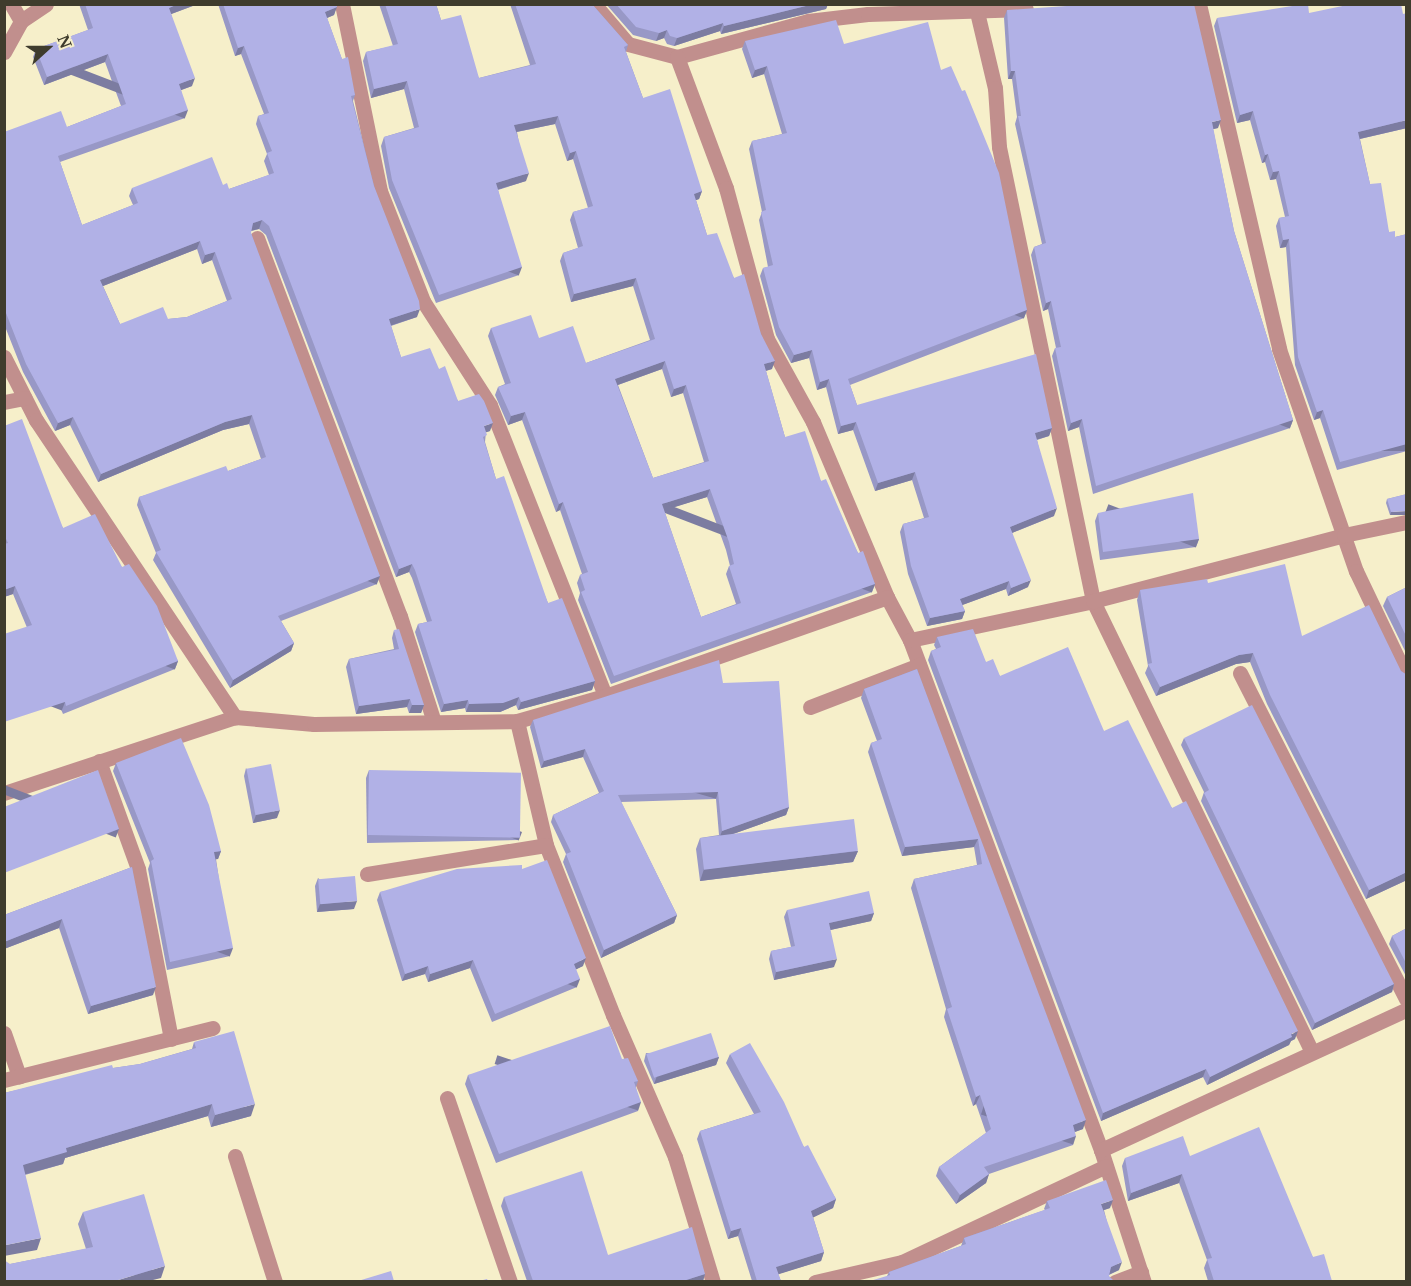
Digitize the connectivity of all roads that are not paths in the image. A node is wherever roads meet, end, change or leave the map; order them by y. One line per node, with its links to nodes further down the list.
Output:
1 (11, 4): 9 (street)
2 (46, 4): 9 (street)
3 (342, 4): 24 (street)
4 (594, 4): 11 (street)
5 (1199, 4): 17 (street)
6 (1043, 8): 8 (street)
7 (867, 9): 8 (street); 11 (street)
8 (977, 12): 19 (street)
9 (21, 21): 10 (street)
10 (4, 52)
11 (677, 57): 18 (street)
12 (257, 238): 28 (street)
13 (4, 357): 14 (street)
14 (25, 398): 15 (street); 26 (street)
15 (4, 402)
16 (1407, 522): 17 (street)
17 (1344, 535): 19 (street); 23 (street)
18 (887, 597): 20 (street); 24 (street)
19 (1093, 601): 20 (street); 38 (street)
20 (910, 640): 21 (street)
21 (919, 665): 25 (street); 41 (street)
22 (1240, 673): 33 (street)
23 (1407, 676)
24 (605, 696): 27 (street)
25 (810, 707)
26 (235, 717): 28 (street); 29 (street)
27 (517, 721): 28 (street); 31 (street)
28 (434, 722)
29 (99, 762): 30 (street); 37 (street)
30 (4, 793)
31 (546, 846): 32 (street); 47 (street)
32 (366, 874)
33 (1407, 999)
34 (1407, 1010): 38 (street)
35 (213, 1028): 37 (street)
36 (4, 1033): 39 (street)
37 (171, 1039): 39 (street)
38 (1312, 1052): 41 (street)
39 (12, 1078)
40 (447, 1098): 46 (street)
41 (1101, 1150): 43 (street)
42 (235, 1156): 45 (street)
43 (1106, 1166): 44 (street); 48 (street)
44 (1143, 1277): 49 (street)
45 (275, 1281)
46 (510, 1281)
47 (713, 1281)
48 (815, 1281)
49 (1115, 1281)

